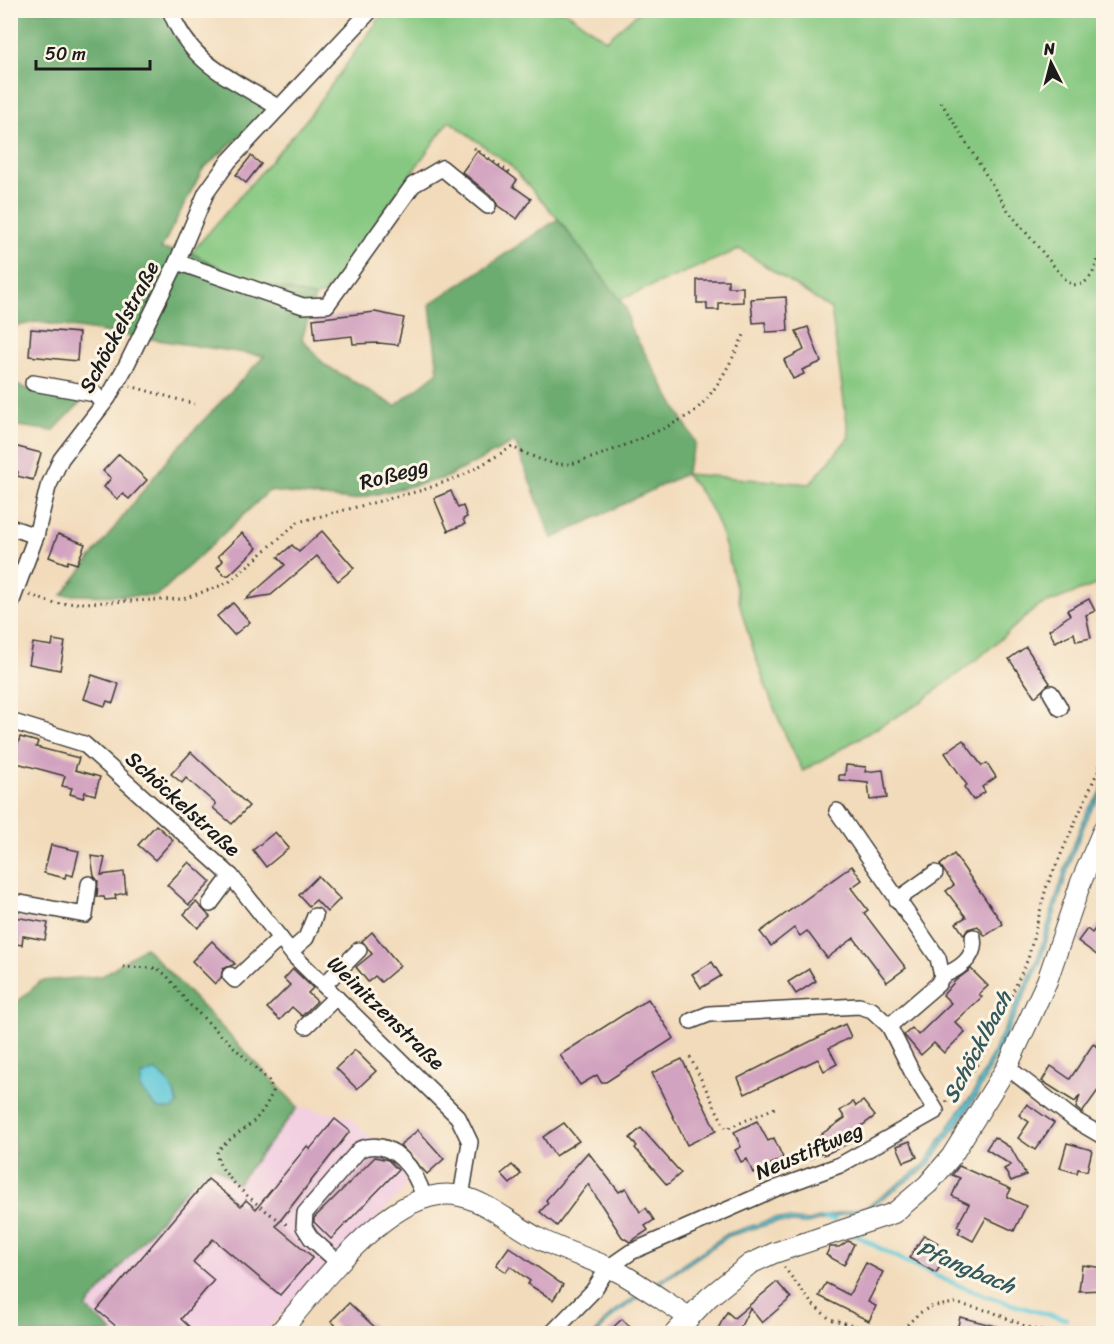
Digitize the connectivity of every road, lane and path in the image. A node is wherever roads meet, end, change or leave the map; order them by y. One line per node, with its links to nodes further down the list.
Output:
1 (170, 10): 4 (street)
2 (371, 10): 4 (street, Schöckelstraße)
3 (942, 102): 8 (path)
4 (279, 108): 9 (street, Schöckelstraße)
5 (474, 148): 6 (path)
6 (513, 175)
7 (488, 206): 9 (street, Schöckelstraße)
8 (1104, 245)
9 (177, 262): 11 (street, Schöckelstraße)
10 (745, 333): 17 (path, Roßegg)
11 (117, 382): 13 (street, Schöckelstraße); 14 (path)
12 (33, 383): 13 (street)
13 (103, 404): 16 (street, Schöckelstraße)
14 (194, 404)
15 (10, 527): 16 (street)
16 (36, 536): 17 (street, Schöckelstraße)
17 (17, 590): 18 (street, Schöckelstraße)
18 (10, 606)
19 (1051, 693): 20 (street)
20 (1060, 708)
21 (10, 722): 26 (street, Schöckelstraße)
22 (1104, 757): 47 (path)
23 (837, 811): 28 (street)
24 (1104, 828): 45 (main road)
25 (935, 873): 28 (street)
26 (231, 876): 30 (street); 33 (street, Weinitzenstraße)
27 (89, 884): 29 (street)
28 (897, 900): 38 (street)
29 (10, 901)
30 (210, 904)
31 (315, 916): 35 (street)
32 (973, 937): 38 (street)
33 (280, 938): 35 (street, Weinitzenstraße); 37 (street)
34 (359, 950): 39 (street)
35 (291, 951): 39 (street, Weinitzenstraße)
36 (123, 967): 51 (path)
37 (230, 975)
38 (942, 976): 43 (street)
39 (324, 985): 40 (street, Weinitzenstraße)
40 (336, 997): 42 (street); 49 (street, Weinitzenstraße)
41 (691, 1021): 43 (street)
42 (306, 1026)
43 (889, 1026): 47 (street)
44 (690, 1057): 46 (path)
45 (1006, 1067): 48 (street); 52 (main road)
46 (777, 1107)
47 (936, 1111): 54 (street, Neustiftweg)
48 (1104, 1137)
49 (461, 1197): 50 (main road); 54 (main road)
50 (424, 1198): 51 (street); 53 (main road)
51 (308, 1233): 53 (street)
52 (774, 1254): 55 (main road); 59 (path)
53 (340, 1264): 56 (main road)
54 (608, 1268): 55 (main road); 57 (street)
55 (689, 1317): 58 (main road)
56 (278, 1334)
57 (551, 1334)
58 (674, 1334)
59 (1062, 1334)

